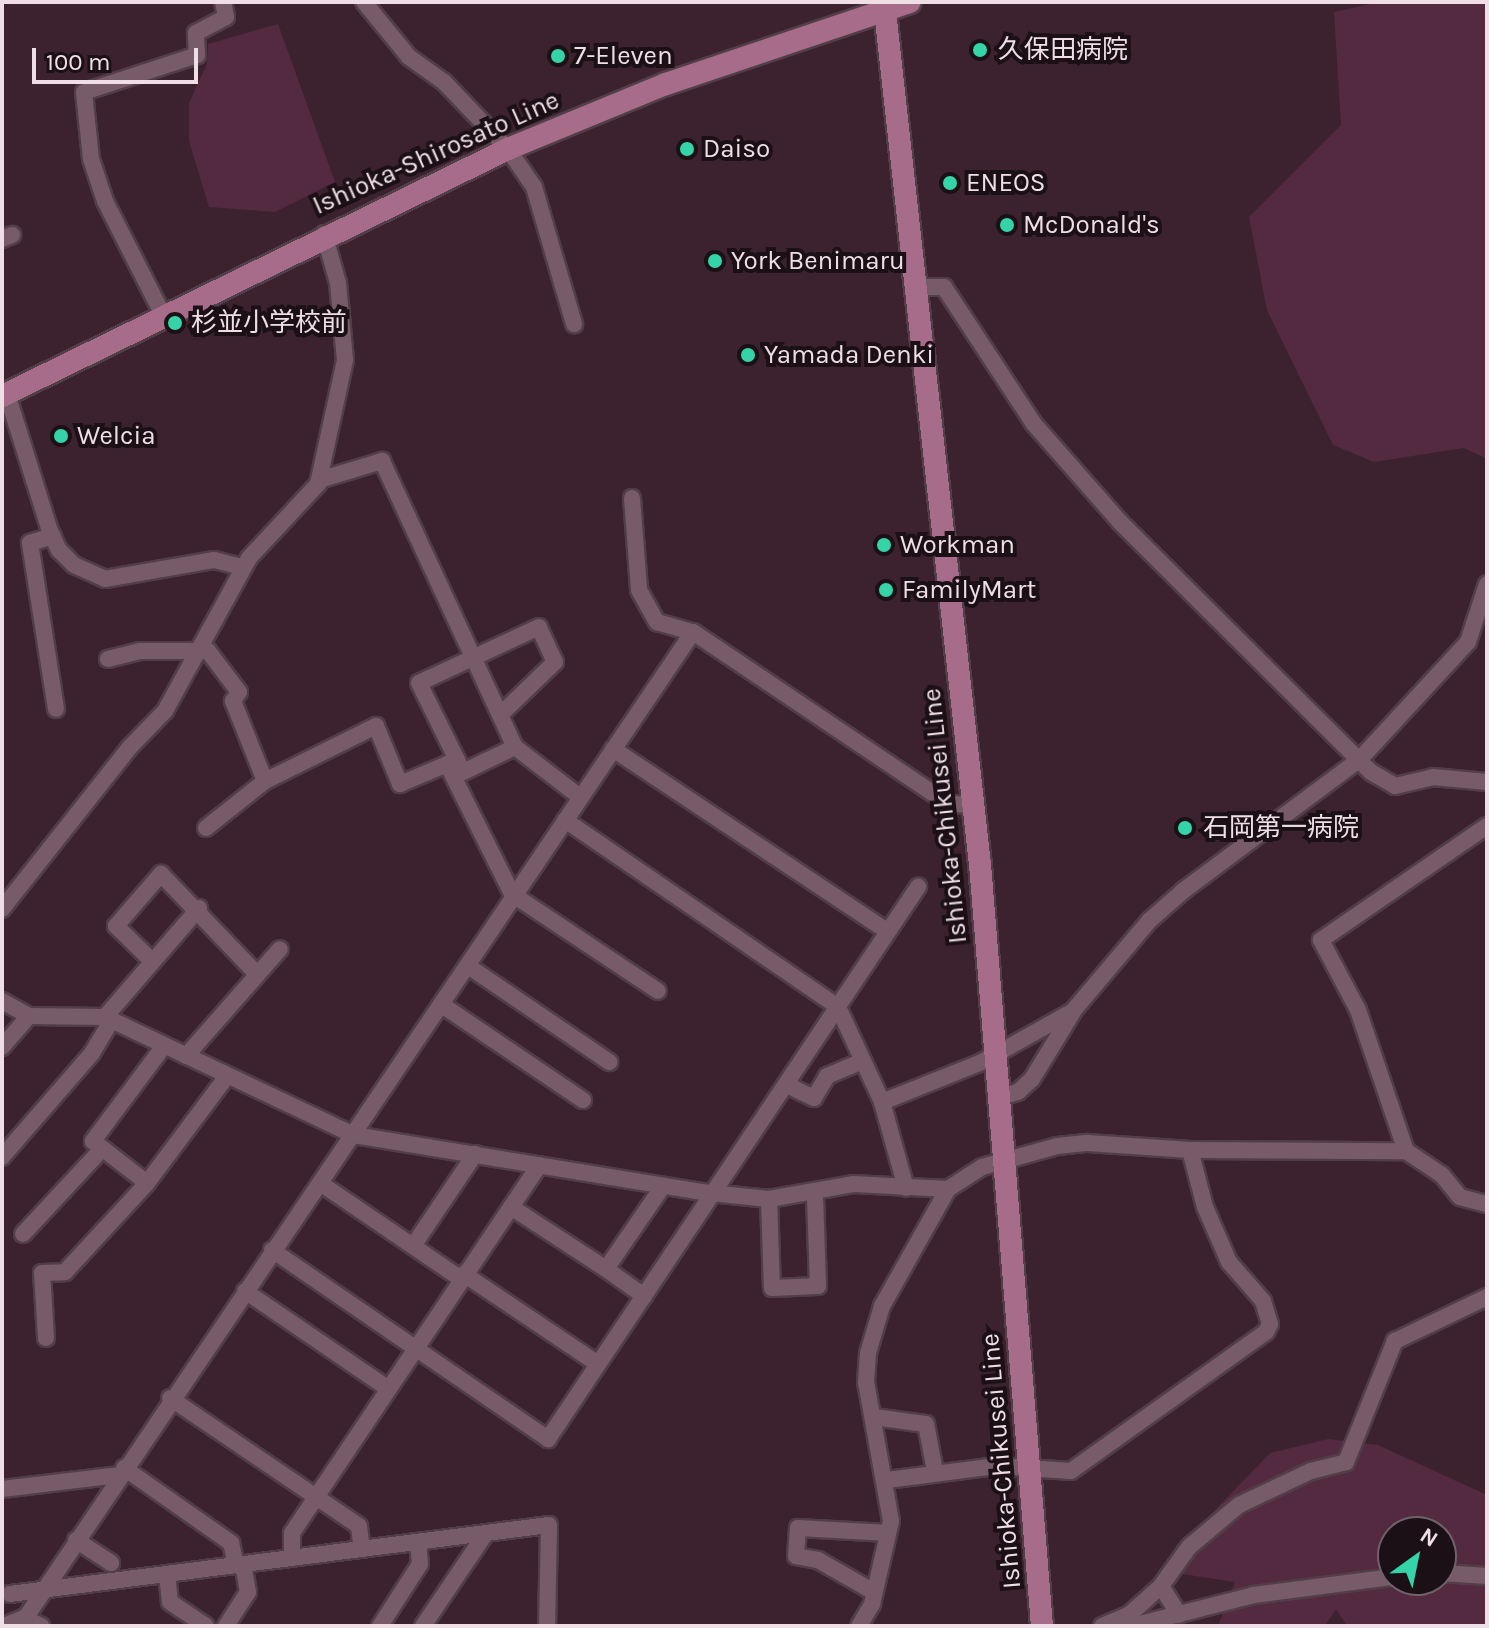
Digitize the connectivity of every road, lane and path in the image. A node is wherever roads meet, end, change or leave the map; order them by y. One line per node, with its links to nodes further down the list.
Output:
1 (223, 2): 8 (street)
2 (364, 2): 5 (street)
3 (910, 2): 4 (main road, Ishioka-Shirosato Line)
4 (885, 7): 5 (main road, Ishioka-Shirosato Line); 7 (main road, Ishioka-Chikusei Line)
5 (508, 149): 6 (main road, Ishioka-Shirosato Line); 9 (street)
6 (324, 234): 8 (main road, Ishioka-Shirosato Line); 11 (street)
7 (915, 287): 26 (street); 31 (main road, Ishioka-Chikusei Line)
8 (163, 315): 10 (main road, Ishioka-Shirosato Line)
9 (574, 324)
10 (5, 395): 13 (street)
11 (319, 480): 14 (street); 20 (street)
12 (632, 498): 16 (street)
13 (53, 536): 14 (street); 22 (street)
14 (243, 567): 19 (street)
15 (1487, 584): 18 (street)
16 (693, 632): 25 (street); 31 (street)
17 (1487, 636): 18 (street)
18 (1468, 642): 26 (street)
19 (202, 647): 21 (street); 28 (street); 38 (street)
20 (472, 654): 23 (street); 23 (street); 27 (street)
21 (108, 659)
22 (56, 709)
23 (501, 714): 24 (street)
24 (515, 747): 27 (street); 30 (street)
25 (613, 749): 30 (street); 39 (street)
26 (1360, 759): 29 (street); 48 (street)
27 (452, 762): 28 (street); 36 (street)
28 (265, 781): 34 (street)
29 (1487, 782)
30 (580, 797): 32 (street)
31 (974, 805): 53 (main road, Ishioka-Chikusei Line)
32 (565, 820): 36 (street); 47 (street)
33 (1487, 826): 65 (street)
34 (206, 828)
35 (918, 887): 39 (street)
36 (512, 894): 42 (street); 44 (street)
37 (199, 908): 41 (street); 41 (street); 43 (street)
38 (2, 909)
39 (888, 932): 47 (street)
40 (280, 949): 43 (street)
41 (151, 960): 50 (street)
42 (468, 966): 46 (street); 56 (street)
43 (257, 974): 54 (street)
44 (658, 991)
45 (2, 1001): 49 (street)
46 (442, 1005): 60 (street); 62 (street)
47 (838, 1007): 55 (street); 58 (street)
48 (1073, 1011): 53 (street); 59 (street)
49 (29, 1016): 50 (street); 52 (street)
50 (109, 1019): 51 (street); 67 (street)
51 (164, 1046): 54 (street); 63 (street)
52 (2, 1047)
53 (996, 1051): 59 (main road, Ishioka-Chikusei Line); 61 (street)
54 (186, 1056): 57 (street)
55 (863, 1061): 58 (street); 61 (street)
56 (609, 1062)
57 (227, 1076): 62 (street); 70 (street)
58 (787, 1085): 75 (street)
59 (1000, 1097): 68 (main road, Ishioka-Chikusei Line)
60 (583, 1100)
61 (882, 1102): 73 (street)
62 (354, 1135): 66 (street); 71 (street)
63 (102, 1149): 70 (street); 80 (street)
64 (1190, 1150): 65 (street); 68 (street); 94 (street)
65 (1406, 1151): 78 (street)
66 (475, 1154): 69 (street); 81 (street)
67 (2, 1157)
68 (1005, 1164): 74 (street); 94 (main road, Ishioka-Chikusei Line)
69 (539, 1165): 72 (street); 79 (street)
70 (147, 1183): 88 (street)
71 (320, 1183): 81 (street); 82 (street)
72 (663, 1186): 75 (street); 83 (street)
73 (906, 1188): 74 (street); 76 (street)
74 (948, 1189): 93 (street)
75 (714, 1193): 77 (street); 86 (street)
76 (815, 1194): 77 (street); 77 (street)
77 (769, 1199)
78 (1487, 1204)
79 (511, 1207): 83 (street); 84 (street)
80 (23, 1234)
81 (413, 1246): 84 (street)
82 (272, 1250): 85 (street); 89 (street)
83 (606, 1269): 86 (street)
84 (462, 1277): 89 (street); 90 (street)
85 (245, 1291): 91 (street); 92 (street)
86 (644, 1296): 90 (street)
87 (1487, 1297): 112 (street)
88 (46, 1338)
89 (414, 1348): 90 (street); 91 (street)
90 (598, 1364)
91 (387, 1388): 99 (street)
92 (170, 1398): 95 (street); 99 (street)
93 (874, 1417): 96 (street); 97 (street)
94 (1028, 1469): 97 (street); 126 (main road, Ishioka-Chikusei Line)
95 (122, 1471): 98 (street); 102 (street); 107 (street)
96 (935, 1471)
97 (887, 1480): 101 (street)
98 (2, 1489)
99 (316, 1496): 104 (street); 105 (street)
100 (486, 1533): 103 (street); 123 (street); 124 (street)
101 (888, 1533): 114 (street); 114 (street)
102 (76, 1540): 106 (street); 113 (street)
103 (418, 1542): 104 (street); 122 (street)
104 (362, 1549): 105 (street)
105 (292, 1558): 107 (street)
106 (111, 1563)
107 (239, 1564): 108 (street); 121 (street)
108 (167, 1574): 113 (street); 120 (street)
109 (1457, 1574): 110 (street)
110 (1487, 1576)
111 (1377, 1579): 116 (street)
112 (1161, 1586): 116 (street); 127 (street)
113 (43, 1590): 115 (street); 117 (street)
114 (874, 1592): 125 (street)
115 (10, 1594)
116 (1179, 1615): 128 (street)
117 (22, 1622): 118 (street); 119 (street)
118 (4, 1626)
119 (41, 1626)
120 (206, 1626)
121 (226, 1626)
122 (380, 1626)
123 (423, 1626)
124 (547, 1626)
125 (859, 1626)
126 (1042, 1626)
127 (1102, 1626)
128 (1132, 1626)

